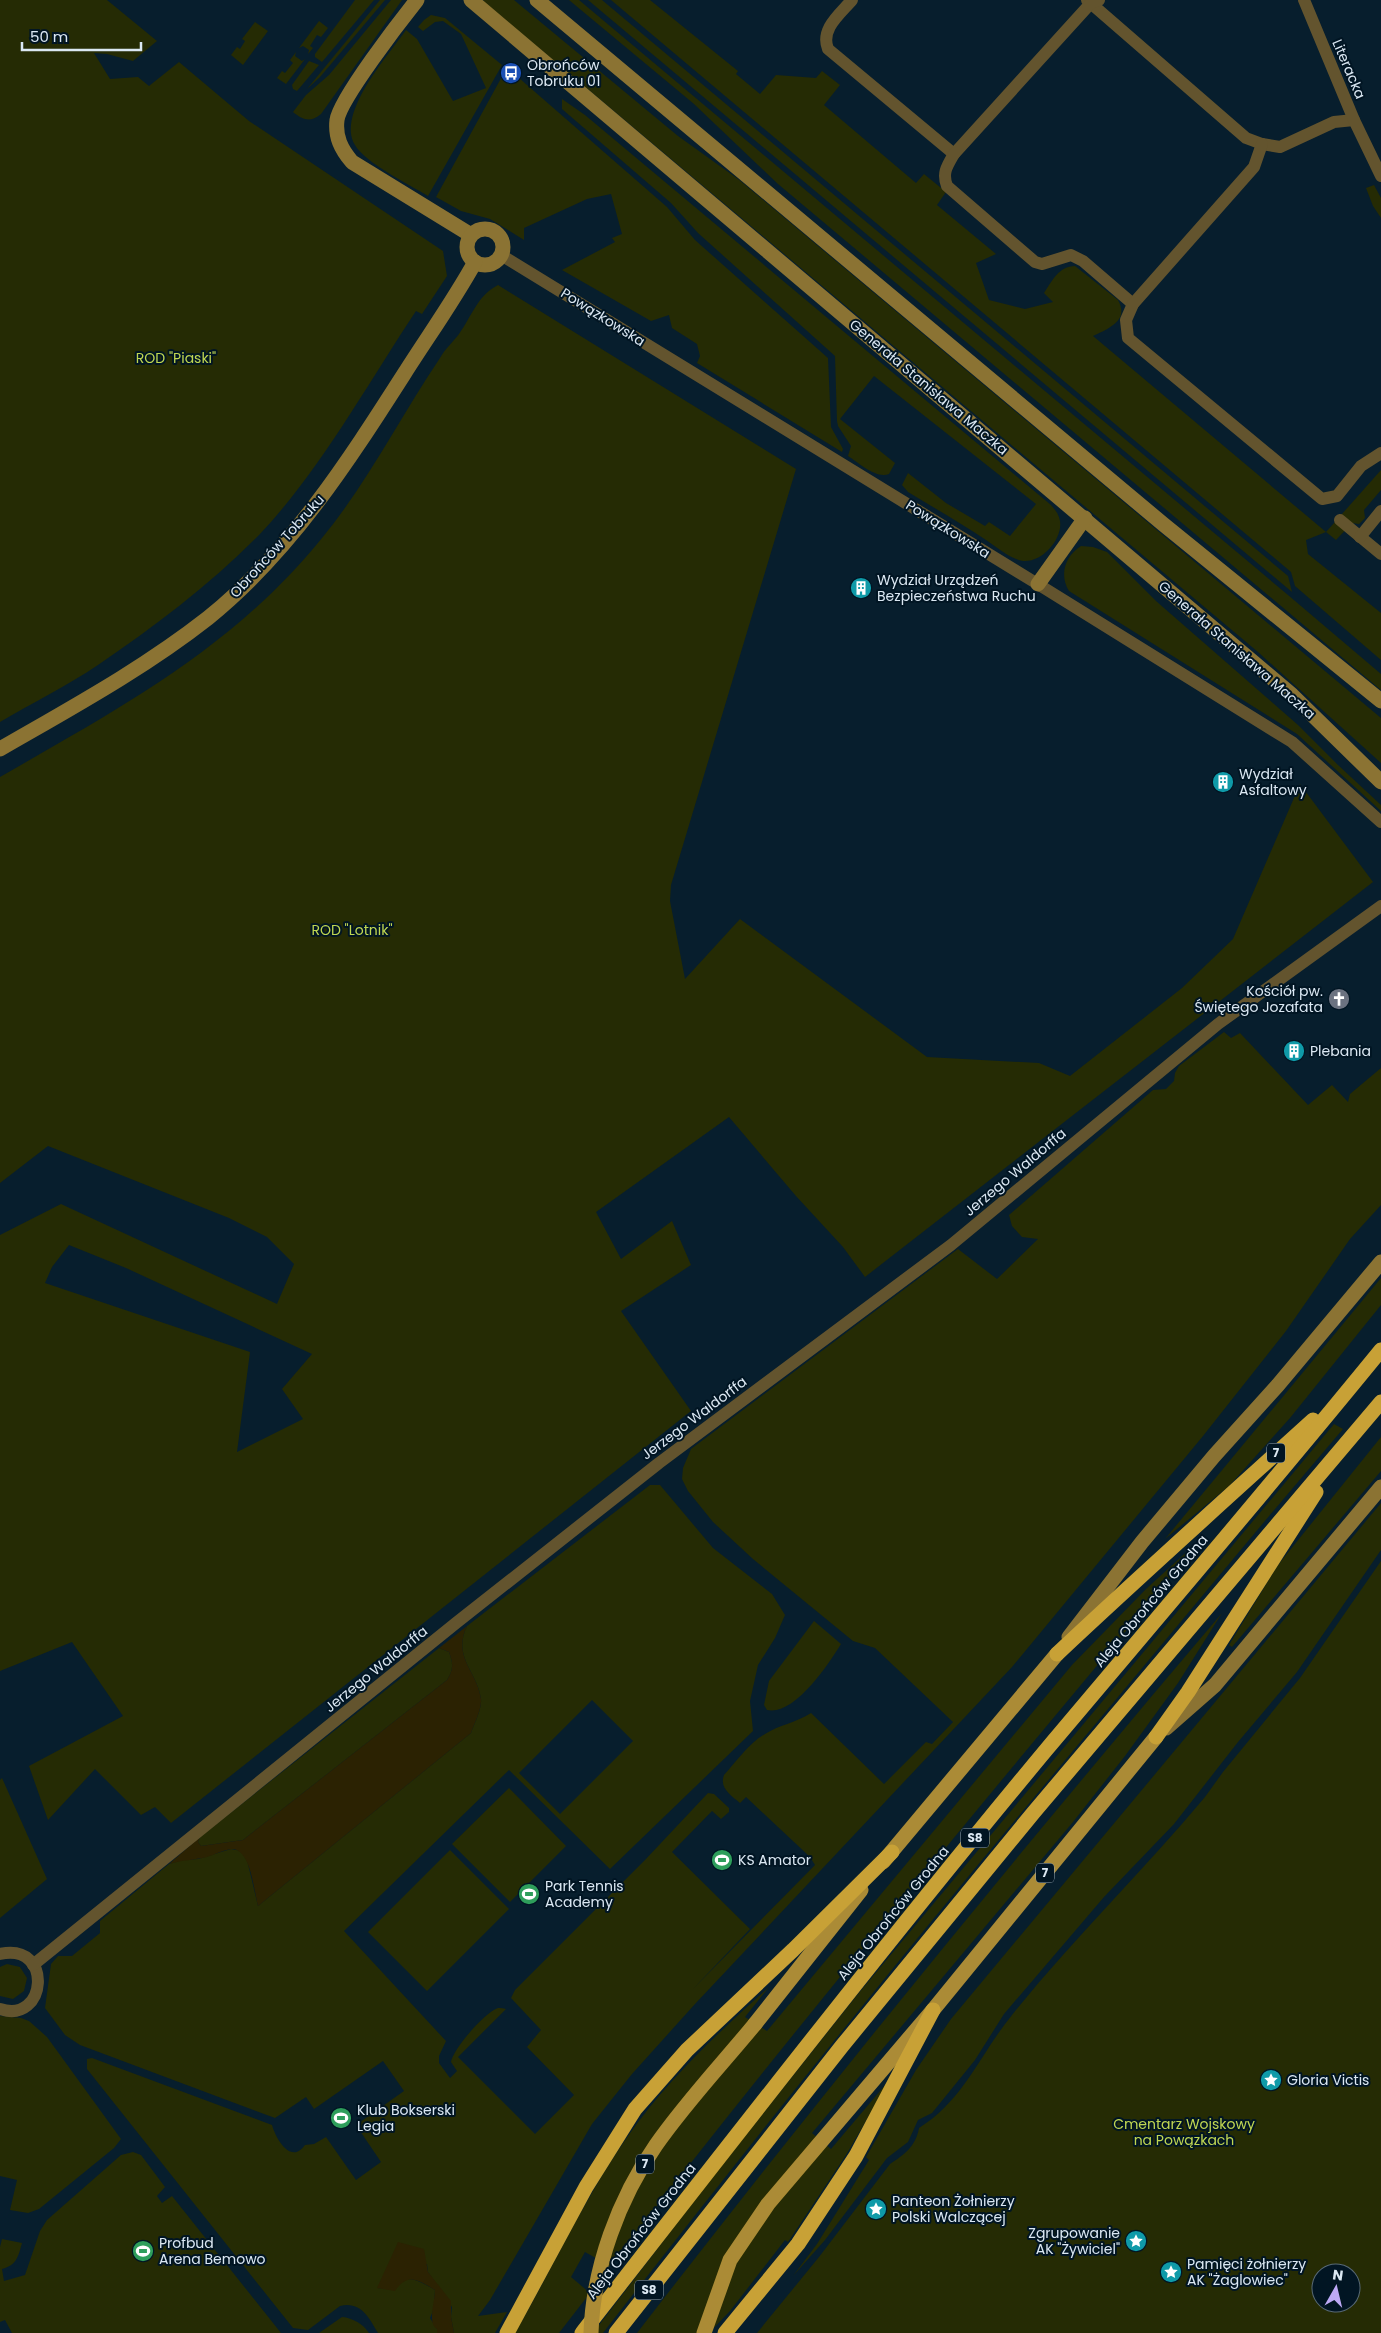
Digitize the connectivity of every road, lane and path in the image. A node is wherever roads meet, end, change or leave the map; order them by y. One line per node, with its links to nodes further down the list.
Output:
1 (417, 0): 11 (main road)
2 (471, 0): 17 (main road, Generała Stanisława Maczka)
3 (537, 0): 22 (main road)
4 (852, 0): 9 (street)
5 (1304, 0): 7 (street, Literacka)
6 (1093, 1): 8 (street); 9 (street)
7 (1354, 120): 8 (street); 10 (street, Literacka)
8 (1262, 144): 14 (street)
9 (954, 154): 14 (street)
10 (1381, 176)
11 (471, 235): 12 (main road); 13 (main road)
12 (501, 254): 13 (main road); 21 (street, Powązkowska)
13 (475, 262): 23 (main road, Obrońców Tobruku)
14 (1133, 304): 15 (street)
15 (1381, 453)
16 (1381, 511): 19 (street)
17 (1084, 518): 21 (main road); 24 (main road, Generała Stanisława Maczka)
18 (1340, 520): 19 (street)
19 (1360, 537): 20 (street)
20 (1381, 554)
21 (1038, 584): 25 (street, Powązkowska)
22 (1381, 701)
23 (0, 749)
24 (1381, 782)
25 (1381, 822)
26 (1381, 906): 37 (street, Jerzego Waldorffa)
27 (1381, 1262): 33 (main road)
28 (1381, 1350): 29 (highway)
29 (1353, 1384): 33 (highway, 7); 41 (highway, Aleja Obrońców Grodna / S8)
30 (1381, 1402): 31 (highway)
31 (1348, 1442): 34 (highway, 7); 43 (highway, S8)
32 (1381, 1487): 34 (main road)
33 (1057, 1654): 35 (main road, 7)
34 (1156, 1737): 39 (main road, 7)
35 (892, 1852): 40 (highway); 42 (main road, 7, bridge)
36 (0, 1954): 37 (street)
37 (33, 1964): 38 (street)
38 (0, 2009)
39 (933, 2010): 44 (main road, 7); 45 (highway)
40 (507, 2333)
41 (582, 2333)
42 (591, 2333)
43 (616, 2333)
44 (704, 2333)
45 (725, 2333)

